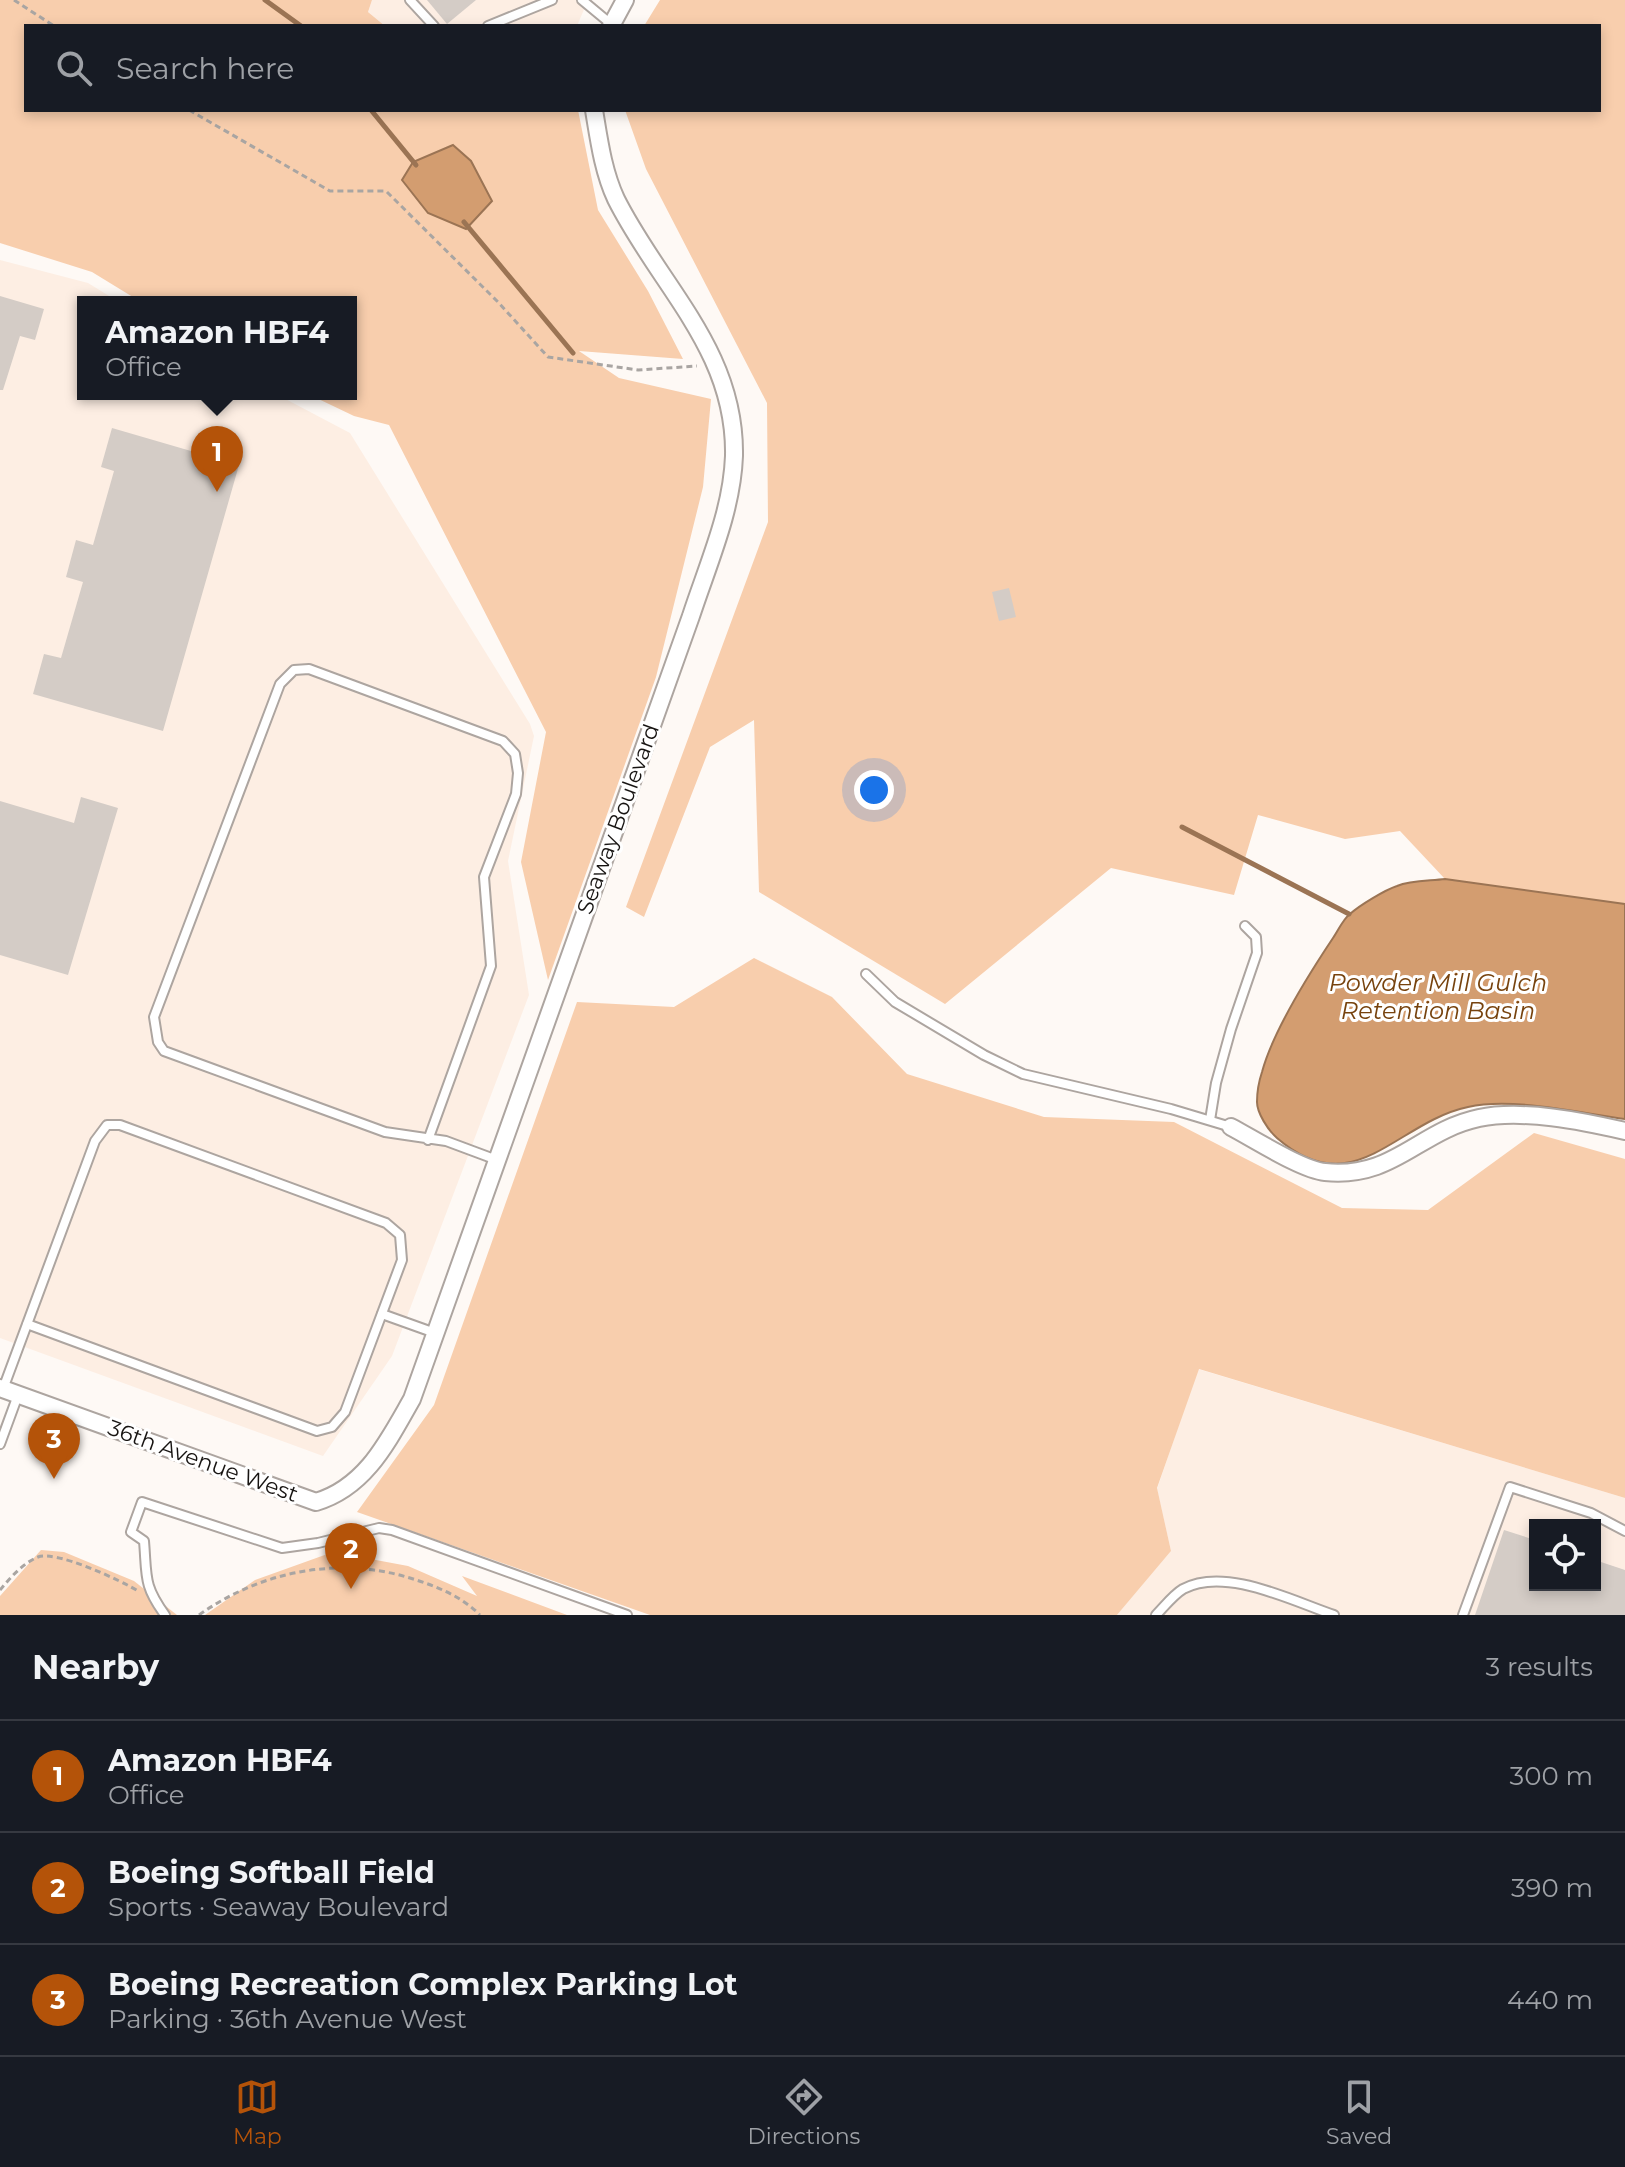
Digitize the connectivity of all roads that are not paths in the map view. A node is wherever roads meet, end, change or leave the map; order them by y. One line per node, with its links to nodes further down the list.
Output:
1 (410, 0): 5 (lane)
2 (552, 0): 6 (lane)
3 (582, 0): 7 (lane)
4 (625, 0): 8 (street)
5 (432, 24)
6 (493, 24)
7 (611, 24)
8 (613, 24)
9 (594, 112): 16 (street, Seaway Boulevard)
10 (1245, 926): 12 (lane)
11 (866, 974): 12 (lane)
12 (1210, 1120): 13 (lane)
13 (1231, 1127): 14 (street)
14 (1625, 1131)
15 (428, 1140): 15 (lane); 16 (lane)
16 (497, 1160): 19 (street, Seaway Boulevard)
17 (382, 1314): 18 (lane); 18 (lane); 19 (lane)
18 (27, 1324): 20 (lane)
19 (435, 1333): 22 (street, Seaway Boulevard)
20 (7, 1391): 21 (lane); 22 (street, 36th Avenue West)
21 (0, 1444)
22 (316, 1502)
23 (1625, 1531): 28 (lane)
24 (165, 1615): 25 (lane)
25 (627, 1615)
26 (1156, 1615): 27 (lane)
27 (1334, 1615)
28 (1463, 1615)

